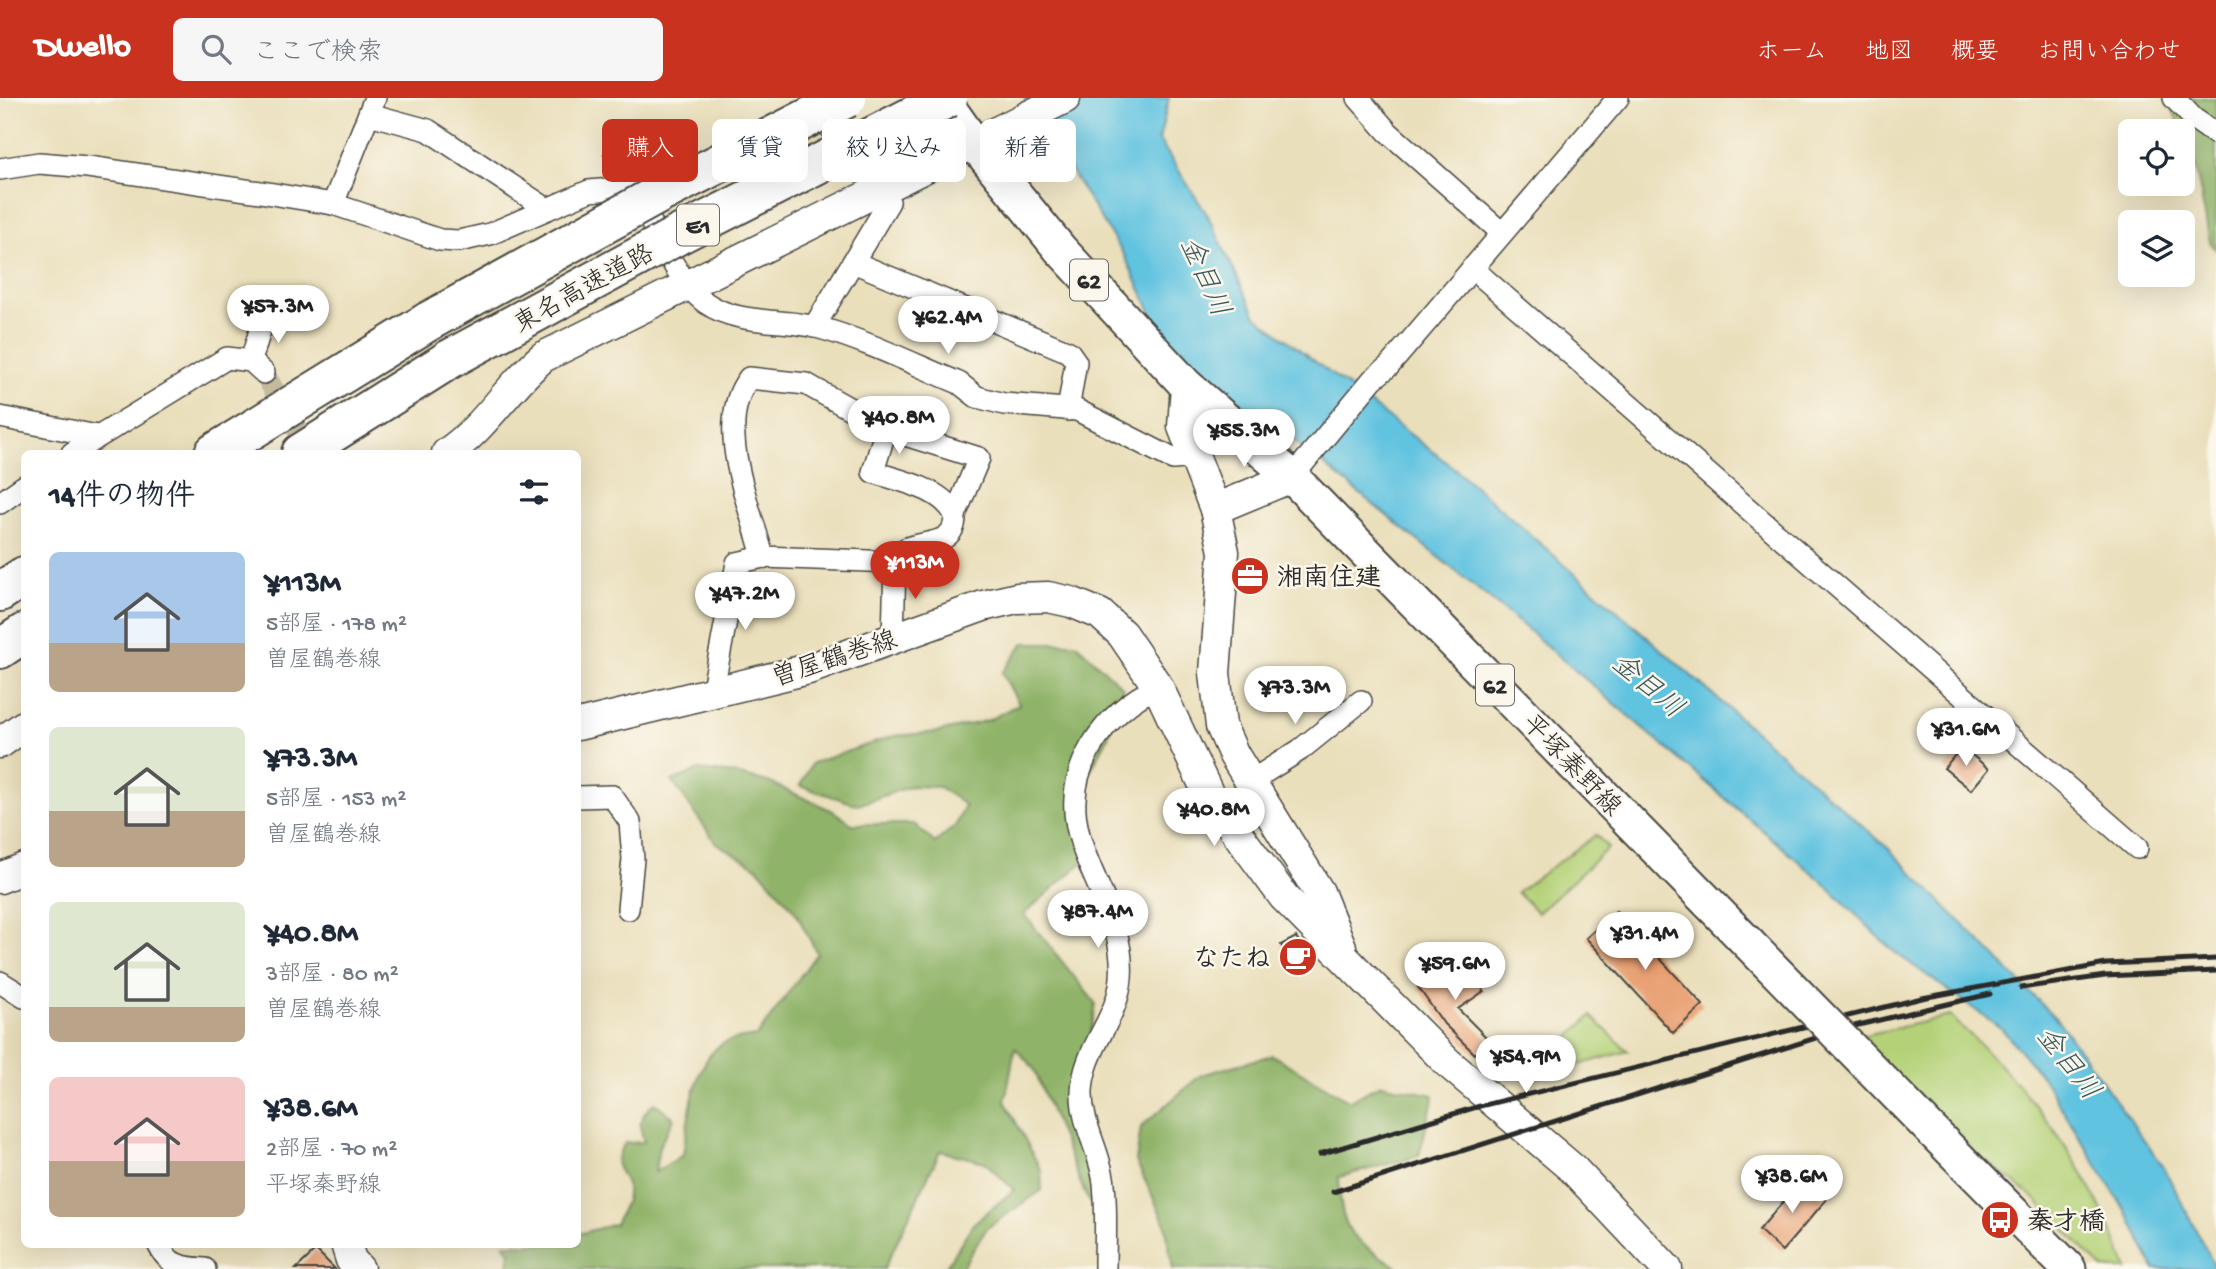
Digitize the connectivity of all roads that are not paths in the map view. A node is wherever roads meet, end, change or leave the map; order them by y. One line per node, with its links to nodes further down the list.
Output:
1 (808, 98): 13 (street)
2 (847, 98): 28 (highway, 東名高速道路 / E1, bridge)
3 (942, 98): 11 (main road, 平塚秦野線 / 62)
4 (948, 98): 29 (highway, 東名高速道路 / E1, bridge)
5 (1065, 98): 11 (main road)
6 (1358, 98): 16 (street)
7 (1618, 98): 16 (street)
8 (2175, 98): 10 (street)
9 (372, 106): 14 (street); 15 (street)
10 (2216, 134)
11 (973, 142): 13 (main road); 22 (main road, 平塚秦野線 / 62)
12 (0, 169): 14 (street)
13 (879, 188): 17 (street); 19 (main road)
14 (333, 204): 15 (street)
15 (547, 209): 19 (street)
16 (1502, 233): 18 (street)
17 (853, 261): 21 (street); 23 (street)
18 (1472, 268): 32 (street); 52 (street)
19 (687, 286): 21 (street); 30 (main road)
20 (264, 317): 26 (street)
21 (814, 327): 23 (street)
22 (1186, 385): 31 (main road); 32 (main road, 平塚秦野線 / 62)
23 (1069, 410): 31 (street)
24 (0, 417): 26 (street)
25 (886, 429): 36 (street); 36 (street); 37 (street)
26 (97, 436): 27 (street)
27 (76, 450)
28 (219, 450)
29 (306, 450)
30 (452, 450)
31 (1195, 457): 35 (main road)
32 (1294, 472): 35 (main road); 65 (main road, 平塚秦野線 / 62, bridge)
33 (21, 488): 34 (street)
34 (0, 503)
35 (1215, 509): 50 (main road)
36 (955, 515): 38 (street)
37 (763, 557): 38 (street); 45 (street)
38 (895, 562): 42 (street)
39 (21, 578): 40 (highway)
40 (0, 592)
41 (21, 635): 43 (highway)
42 (893, 639): 44 (main road, 曽屋鶴巻線); 45 (main road, 曽屋鶴巻線)
43 (0, 649)
44 (1158, 687): 56 (main road, 曽屋鶴巻線); 63 (street)
45 (712, 694): 47 (main road, 曽屋鶴巻線)
46 (1361, 701): 50 (street)
47 (581, 724)
48 (21, 728): 49 (main road)
49 (0, 743)
50 (1251, 781): 56 (main road)
51 (581, 797): 55 (street)
52 (2137, 848)
53 (21, 869): 54 (main road)
54 (0, 878)
55 (628, 909)
56 (1345, 957): 64 (main road, 曽屋鶴巻線)
57 (0, 982): 58 (street)
58 (21, 995)
59 (160, 1248): 61 (street)
60 (347, 1248): 62 (main road)
61 (205, 1269)
62 (359, 1269)
63 (1105, 1269)
64 (1667, 1269)
65 (2069, 1269)

